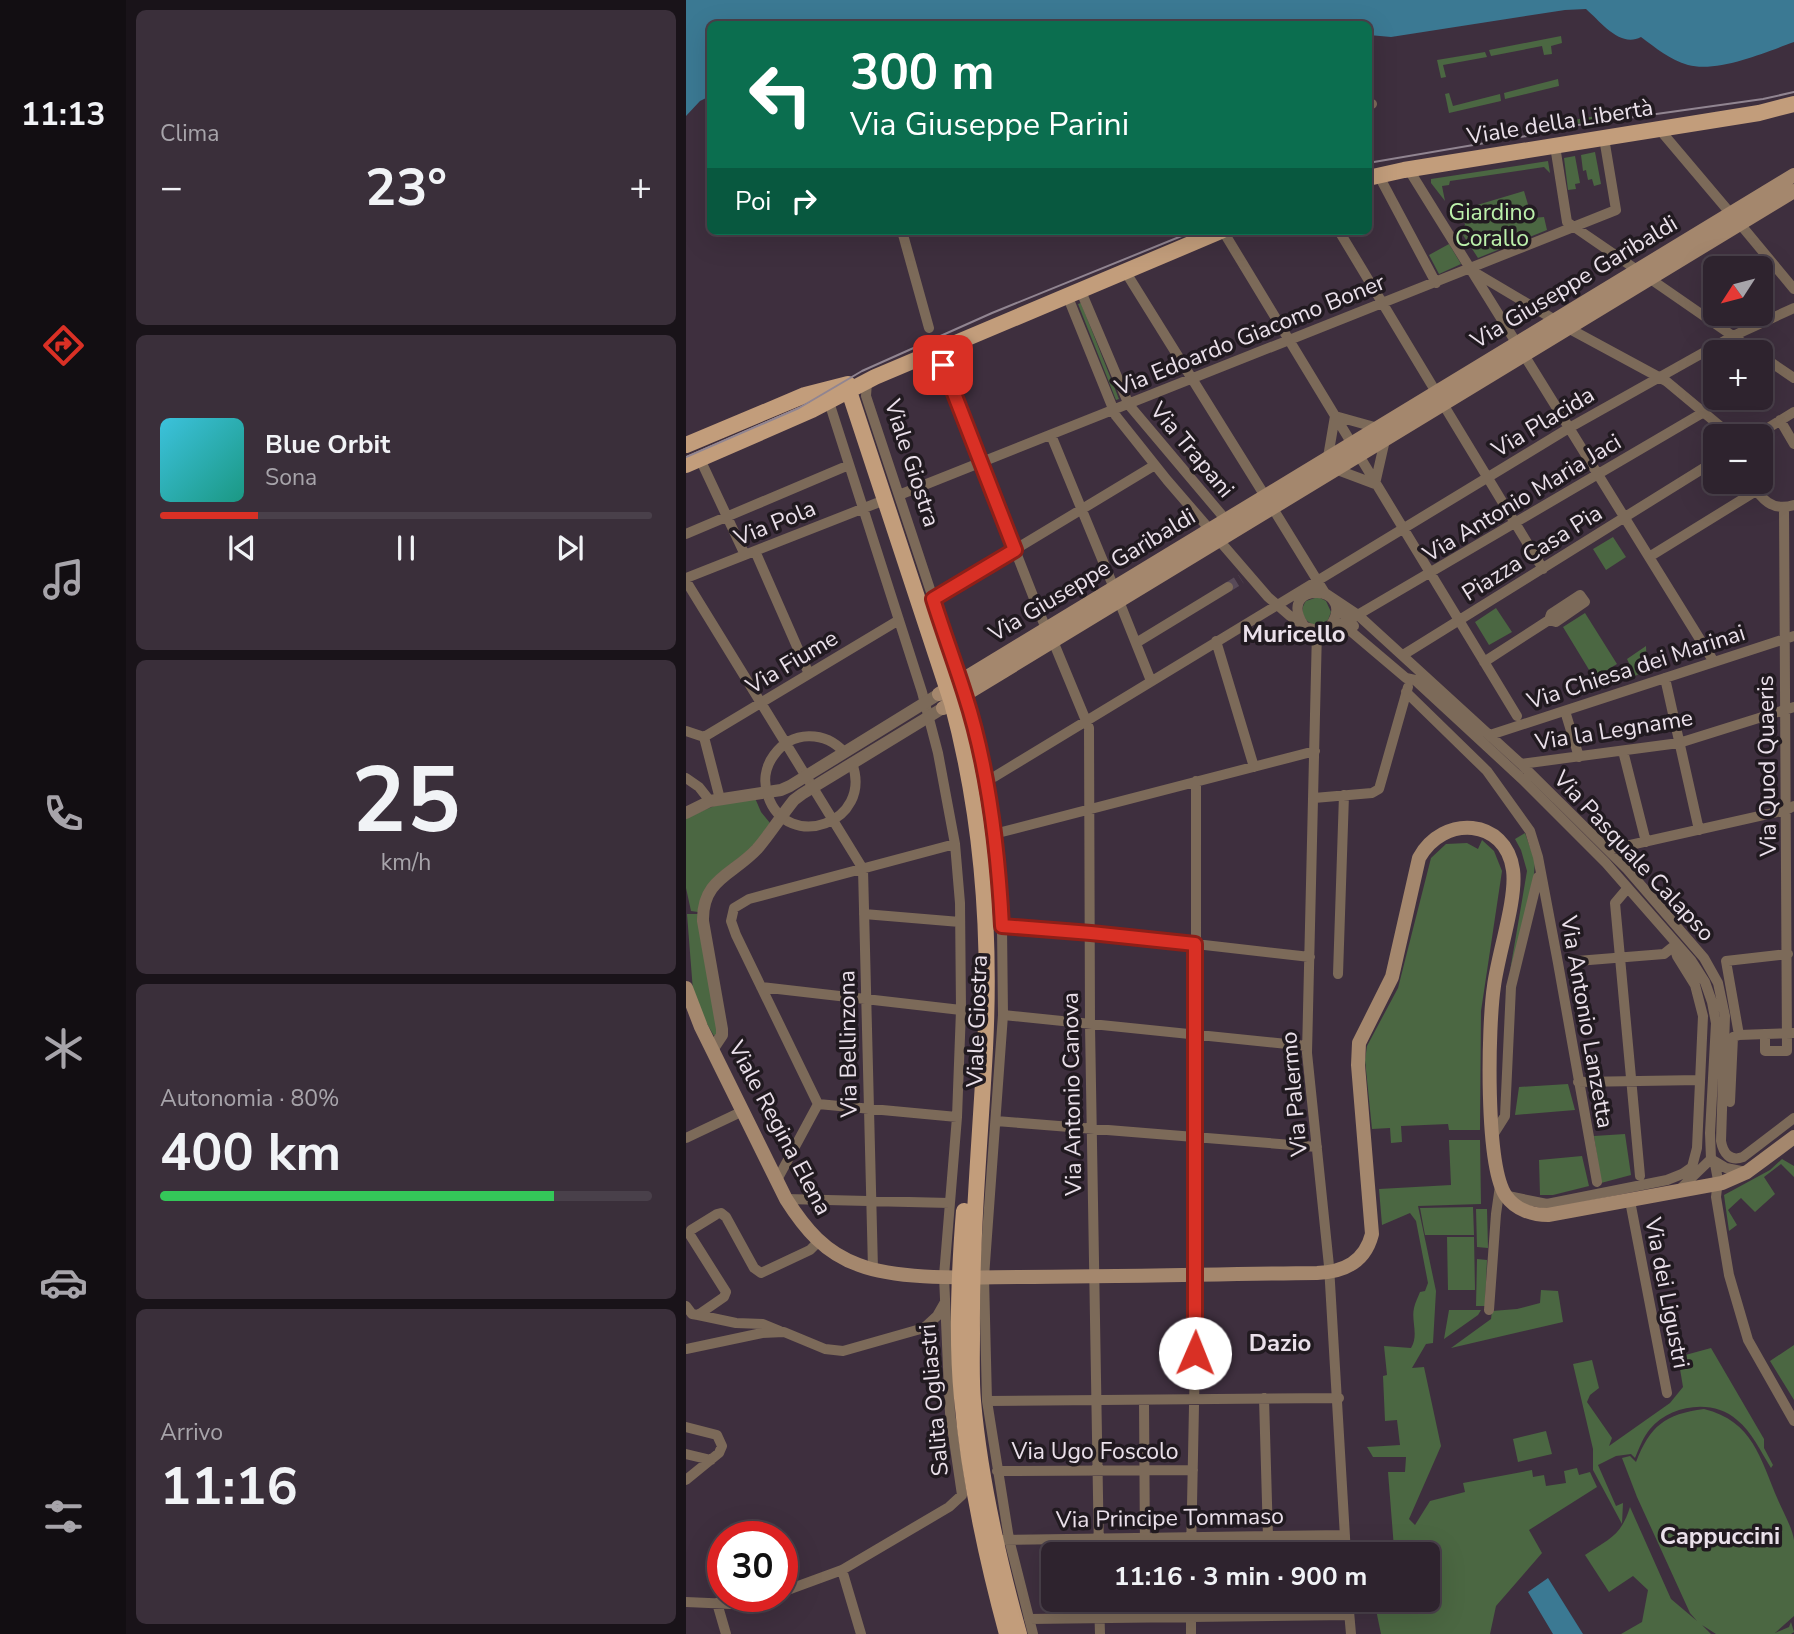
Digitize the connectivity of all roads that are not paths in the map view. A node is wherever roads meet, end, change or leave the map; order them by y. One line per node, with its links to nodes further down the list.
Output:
1 (1794, 104): 3 (main road)
2 (1794, 112): 3 (main road)
3 (1759, 113): 4 (main road, Viale della Libertà)
4 (1660, 130): 5 (main road, Viale della Libertà); 11 (street)
5 (1604, 138): 6 (main road, Viale della Libertà); 12 (street, Via Edoardo Giacomo Boner)
6 (1555, 146): 7 (main road, Viale della Libertà); 12 (street)
7 (1409, 170): 9 (main road, Viale della Libertà); 17 (street)
8 (1794, 175): 11 (main road, Via Giuseppe Garibaldi)
9 (1374, 177): 20 (street)
10 (1794, 191): 11 (main road, Via Giuseppe Garibaldi)
11 (1735, 219): 19 (main road, Via Giuseppe Garibaldi); 21 (street)
12 (1576, 228): 17 (street, Via Edoardo Giacomo Boner); 19 (street)
13 (903, 235): 26 (street)
14 (1212, 235): 18 (main road)
15 (1224, 235): 30 (street)
16 (1341, 235): 23 (street)
17 (1471, 270): 20 (street, Via Edoardo Giacomo Boner); 25 (street); 31 (street)
18 (1125, 271): 22 (main road); 36 (street)
19 (1643, 274): 25 (main road, Via Giuseppe Garibaldi); 27 (main road, Via Giuseppe Garibaldi); 28 (street)
20 (1436, 283): 23 (street, Via Edoardo Giacomo Boner)
21 (1794, 289)
22 (1074, 292): 32 (main road); 39 (street, Via Trapani); 40 (street, Via Trapani)
23 (1383, 304): 30 (street, Via Edoardo Giacomo Boner); 38 (street)
24 (1794, 308): 28 (street, Via Placida)
25 (1555, 320): 31 (main road, Via Giuseppe Garibaldi)
26 (929, 328)
27 (1569, 328): 31 (main road, Via Giuseppe Garibaldi); 34 (street)
28 (1733, 336): 29 (street); 34 (street, Via Placida)
29 (1739, 340)
30 (1289, 341): 36 (street, Via Edoardo Giacomo Boner); 43 (street)
31 (1520, 349): 38 (main road, Via Giuseppe Garibaldi); 47 (street)
32 (937, 351): 37 (main road); 54 (street, Via Antonio Canova)
33 (1773, 364): 35 (street)
34 (1658, 378): 41 (street); 47 (street, Via Placida)
35 (1794, 378)
36 (1193, 379): 39 (street, Via Edoardo Giacomo Boner); 65 (street)
37 (853, 389): 51 (main road); 53 (main road); 56 (street, Viale Giostra); 64 (street, Viale Giostra); 66 (main road, Viale Giostra); 110 (main road, Viale Giostra)
38 (1440, 398): 48 (main road, Via Giuseppe Garibaldi); 60 (street)
39 (1129, 405): 40 (street, Via Edoardo Giacomo Boner); 71 (street, Via Trapani)
40 (1114, 410): 49 (street, Via Edoardo Giacomo Boner); 57 (street, Via Trapani)
41 (1704, 412): 45 (street); 59 (street, Via Antonio Maria Jaci)
42 (1794, 414): 44 (street)
43 (1335, 416): 48 (street); 52 (street); 55 (street)
44 (1780, 420): 46 (street); 50 (street)
45 (1718, 424)
46 (1773, 424)
47 (1569, 428): 59 (street); 60 (street, Via Placida)
48 (1382, 434): 52 (main road, Via Giuseppe Garibaldi); 61 (street)
49 (1051, 435): 54 (street, Via Edoardo Giacomo Boner); 68 (street)
50 (1794, 444)
51 (686, 445)
52 (1355, 450): 55 (main road, Via Giuseppe Garibaldi); 61 (street)
53 (693, 462): 69 (street)
54 (981, 462): 64 (street, Via Edoardo Giacomo Boner); 76 (street, Via Antonio Canova)
55 (1332, 463): 61 (street); 65 (main road, Via Giuseppe Garibaldi)
56 (849, 465): 66 (street, Viale Giostra); 69 (street)
57 (1155, 465): 68 (street); 75 (street, Via Trapani)
58 (1703, 469): 70 (street, Piazza Casa Pia)
59 (1598, 475): 70 (street); 72 (street, Via Antonio Maria Jaci)
60 (1488, 477): 72 (street); 73 (street, Via Placida)
61 (1375, 484): 73 (street)
62 (1751, 494): 78 (street)
63 (1759, 494): 67 (street)
64 (899, 495): 88 (street, Viale Giostra)
65 (1269, 502): 71 (main road, Via Giuseppe Garibaldi); 75 (main road, Via Giuseppe Garibaldi); 83 (street)
66 (870, 506): 77 (street, Via Pola); 92 (street, Viale Giostra); 110 (main road, Viale Giostra)
67 (1789, 506): 80 (street, Via Quod Quaeris)
68 (1082, 510): 76 (street); 86 (street)
69 (726, 517): 74 (street); 77 (street)
70 (1625, 518): 78 (street); 79 (street, Piazza Casa Pia)
71 (1226, 520): 75 (main road, Via Giuseppe Garibaldi)
72 (1516, 524): 79 (street); 81 (street, Via Antonio Maria Jaci)
73 (1403, 529): 81 (street); 83 (street, Via Placida)
74 (686, 534)
75 (1214, 536): 86 (main road, Via Giuseppe Garibaldi); 90 (street, Via Trapani)
76 (1015, 550): 88 (street); 98 (street, Via Antonio Canova)
77 (750, 553): 82 (street, Via Pola); 105 (street)
78 (1649, 558): 104 (street)
79 (1543, 569): 93 (street, Piazza Casa Pia)
80 (1789, 572): 99 (street, Via Quod Quaeris)
81 (1430, 574): 91 (street, Via Antonio Maria Jaci); 93 (street)
82 (686, 580): 111 (street, Via Bellinzona)
83 (1317, 581): 85 (street); 87 (street); 90 (street, Via Placida)
84 (1228, 587): 101 (street)
85 (1325, 593): 87 (street); 89 (street); 91 (street, Via Pasquale Calapso)
86 (1116, 595): 98 (main road, Via Giuseppe Garibaldi); 101 (street)
87 (1304, 597): 96 (street)
88 (933, 599): 110 (street, Viale Giostra)
89 (1334, 602): 95 (street); 95 (street)
90 (1276, 605): 96 (street, Via Trapani); 100 (street)
91 (1358, 615): 95 (street, Via Antonio Maria Jaci); 102 (street, Via Pasquale Calapso)
92 (900, 620): 105 (street, Via Fiume); 110 (street, Viale Giostra)
93 (1459, 621): 102 (street, Piazza Casa Pia); 103 (street)
94 (1549, 621): 103 (street)
95 (1340, 623): 97 (street); 108 (street)
96 (1306, 627): 97 (street)
97 (1317, 630): 122 (street, Via Palermo)
98 (1050, 635): 110 (main road, Via Giuseppe Garibaldi); 116 (street, Via Antonio Canova)
99 (1789, 637): 104 (street, Via Chiesa dei Marinai); 112 (street, Via Quod Quaeris)
100 (1216, 641): 107 (street); 128 (street)
101 (1136, 643): 107 (street)
102 (1403, 655): 118 (street, Via Pasquale Calapso)
103 (1484, 662): 115 (street)
104 (1714, 662): 106 (street, Via Chiesa dei Marinai)
105 (809, 674): 111 (street, Via Fiume)
106 (1665, 678): 113 (street, Via Chiesa dei Marinai); 121 (street)
107 (1151, 681): 116 (street)
108 (1412, 681): 109 (street); 151 (street); 192 (street)
109 (1406, 692): 135 (street); 149 (street, Via Antonio Lanzetta)
110 (947, 696): 114 (street, Via Giuseppe Garibaldi); 124 (street, Via Giuseppe Garibaldi); 130 (street, Viale Giostra); 133 (main road, Viale Giostra); 208 (main road, Viale Giostra)
111 (762, 703): 119 (street, Via Fiume); 120 (street, Via Bellinzona)
112 (1790, 708): 121 (street, Via la Legname); 139 (street, Via Quod Quaeris)
113 (1565, 710): 118 (street, Via Chiesa dei Marinai); 125 (street)
114 (929, 716): 126 (street, Via Giuseppe Garibaldi); 146 (street, Viale Giostra)
115 (1517, 716)
116 (1087, 721): 130 (street); 138 (street, Via Antonio Canova)
117 (686, 732): 119 (street)
118 (1490, 735): 127 (street, Via Pasquale Calapso)
119 (704, 737): 137 (street)
120 (785, 740): 124 (street); 131 (street, Via Bellinzona); 134 (street)
121 (1679, 743): 123 (street, Via la Legname); 143 (street)
122 (1315, 751): 128 (street); 136 (street, Via Palermo)
123 (1623, 751): 125 (street, Via la Legname); 145 (street)
124 (844, 752): 131 (street, Via Giuseppe Garibaldi)
125 (1579, 757): 127 (street, Via la Legname)
126 (852, 764): 131 (street, Via Giuseppe Garibaldi); 142 (street)
127 (1521, 764): 147 (street, Via Pasquale Calapso)
128 (1254, 767): 132 (street)
129 (686, 778): 137 (street)
130 (986, 780): 133 (street); 144 (street, Viale Giostra)
131 (810, 781): 134 (street); 141 (street); 142 (street, Via Bellinzona)
132 (1196, 782): 138 (street); 156 (street)
133 (969, 783): 208 (main road, Viale Giostra)
134 (763, 793): 137 (street); 141 (street)
135 (1344, 795): 136 (street); 162 (street)
136 (1314, 798): 159 (street, Via Palermo)
137 (715, 800): 140 (street)
138 (1090, 808): 144 (street); 155 (street, Via Antonio Canova)
139 (1790, 808): 143 (street); 150 (street, Via Quod Quaeris)
140 (686, 813)
141 (779, 819): 142 (street); 175 (street)
142 (836, 823): 148 (street, Via Bellinzona)
143 (1699, 830): 145 (street)
144 (995, 834): 154 (street, Viale Giostra)
145 (1646, 842): 147 (street)
146 (955, 844): 148 (street); 153 (street, Viale Giostra)
147 (1608, 850): 184 (street, Via Pasquale Calapso)
148 (863, 869): 152 (street, Via Bellinzona); 163 (street)
149 (1540, 869): 178 (street, Via Antonio Lanzetta); 187 (street)
150 (1791, 889): 158 (street, Via Quod Quaeris)
151 (1626, 890): 157 (street); 160 (street)
152 (864, 914): 153 (street); 165 (street, Via Bellinzona)
153 (960, 922): 166 (street, Viale Giostra)
154 (1002, 926): 155 (street); 168 (street, Viale Giostra)
155 (1091, 933): 156 (street); 169 (street, Via Antonio Canova)
156 (1195, 944): 159 (street); 171 (street)
157 (1674, 946): 160 (street); 176 (street); 192 (street)
158 (1788, 954): 170 (street, Via Quod Quaeris); 173 (street)
159 (1310, 957): 174 (street, Via Palermo)
160 (1619, 958): 161 (street); 177 (street)
161 (1577, 961)
162 (1338, 974)
163 (761, 987): 165 (street); 180 (street)
164 (686, 988): 167 (main road, Viale Regina Elena)
165 (866, 1000): 166 (street); 181 (street, Via Bellinzona)
166 (961, 1010): 183 (street, Viale Giostra)
167 (689, 1013): 175 (main road, Viale Regina Elena)
168 (1003, 1015): 169 (street); 185 (street, Viale Giostra)
169 (1090, 1026): 171 (street); 186 (street, Via Antonio Canova)
170 (1789, 1030): 172 (street); 172 (street)
171 (1195, 1034): 174 (street); 190 (street)
172 (1765, 1034): 173 (street)
173 (1739, 1035): 179 (street)
174 (1307, 1046): 191 (street, Via Palermo)
175 (712, 1050): 182 (main road, Viale Regina Elena)
176 (1700, 1080): 177 (street); 199 (street)
177 (1631, 1081): 178 (street); 194 (street)
178 (1578, 1082): 196 (street, Via Antonio Lanzetta)
179 (1730, 1102)
180 (818, 1104): 181 (street); 195 (street)
181 (869, 1109): 183 (street); 201 (street, Via Bellinzona)
182 (743, 1111): 189 (street); 195 (main road, Viale Regina Elena)
183 (957, 1117): 203 (street, Viale Giostra)
184 (1794, 1118)
185 (996, 1121): 186 (street); 208 (street, Viale Giostra)
186 (1092, 1130): 190 (street); 209 (street, Via Antonio Canova)
187 (1493, 1135): 199 (main road); 206 (main road)
188 (1794, 1137): 193 (main road)
189 (686, 1138)
190 (1195, 1139): 191 (street); 207 (street)
191 (1317, 1147): 206 (street, Via Palermo)
192 (1711, 1159): 193 (street); 197 (street); 198 (street)
193 (1747, 1172): 197 (main road)
194 (1640, 1176)
195 (777, 1180): 200 (main road, Viale Regina Elena)
196 (1597, 1182)
197 (1716, 1185): 198 (main road); 223 (street); 224 (street)
198 (1679, 1190): 202 (main road)
199 (1503, 1191): 202 (main road); 212 (street)
200 (786, 1199): 201 (street); 204 (main road, Viale Regina Elena)
201 (871, 1201): 203 (street); 205 (street, Via Bellinzona)
202 (1630, 1201): 216 (street, Via dei Ligustri)
203 (950, 1203): 208 (street, Viale Giostra)
204 (818, 1242): 205 (main road, Viale Regina Elena); 213 (street)
205 (873, 1269): 208 (main road, Viale Regina Elena)
206 (1330, 1273): 207 (main road, Viale Regina Elena); 218 (street, Via Palermo)
207 (1196, 1274): 209 (main road, Viale Regina Elena); 220 (street)
208 (965, 1276): 209 (main road, Viale Regina Elena); 210 (street, Salita Ogliastri); 222 (street, Viale Giostra); 233 (main road, Viale Giostra); 239 (main road, Viale Giostra)
209 (1094, 1277): 221 (street, Via Antonio Canova)
210 (945, 1302): 214 (street); 233 (street, Salita Ogliastri)
211 (686, 1306): 213 (street)
212 (1489, 1310)
213 (698, 1315): 214 (street)
214 (784, 1332): 215 (street)
215 (686, 1349)
216 (1667, 1393)
217 (1264, 1398): 218 (street); 220 (street); 235 (street)
218 (1339, 1398): 234 (street, Via Palermo)
219 (1144, 1399): 220 (street); 221 (street); 228 (street)
220 (1195, 1399): 229 (street)
221 (1096, 1400): 222 (street); 231 (street, Via Antonio Canova)
222 (987, 1401): 230 (street, Viale Giostra)
223 (1794, 1410)
224 (1794, 1421)
225 (686, 1427): 227 (street)
226 (686, 1454): 227 (street)
227 (711, 1460): 232 (street)
228 (1144, 1470): 229 (street, Via Ugo Foscolo); 231 (street, Via Ugo Foscolo); 237 (street)
229 (1193, 1470): 238 (street)
230 (997, 1471): 231 (street, Via Ugo Foscolo); 239 (street, Viale Giostra)
231 (1097, 1471): 236 (street, Via Antonio Canova)
232 (686, 1480)
233 (968, 1494): 244 (street); 260 (main road, Viale Giostra)
234 (1345, 1535): 235 (street, Via Principe Tommaso); 243 (street, Via Palermo)
235 (1268, 1536): 238 (street, Via Principe Tommaso)
236 (1098, 1538): 237 (street, Via Principe Tommaso); 239 (street, Via Principe Tommaso); 240 (street, Via Antonio Canova)
237 (1145, 1538): 238 (street, Via Principe Tommaso); 241 (street)
238 (1191, 1538): 242 (street)
239 (1002, 1540): 256 (street, Viale Giostra); 261 (main road, Viale Giostra)
240 (1098, 1542)
241 (1145, 1542)
242 (1191, 1542)
243 (1345, 1542)
244 (842, 1570): 245 (street); 259 (street)
245 (798, 1586)
246 (686, 1602): 247 (street)
247 (707, 1603)
248 (720, 1612): 258 (street)
249 (1100, 1612): 257 (street)
250 (1145, 1612): 255 (street)
251 (1191, 1612): 254 (street)
252 (1349, 1612): 253 (street)
253 (1349, 1615): 254 (street); 265 (street)
254 (1191, 1617): 255 (street); 264 (street)
255 (1145, 1618): 257 (street)
256 (1029, 1619): 257 (street); 262 (street, Viale Giostra)
257 (1100, 1619): 263 (street)
258 (726, 1634)
259 (861, 1634)
260 (1007, 1634)
261 (1019, 1634)
262 (1033, 1634)
263 (1100, 1634)
264 (1191, 1634)
265 (1351, 1634)

